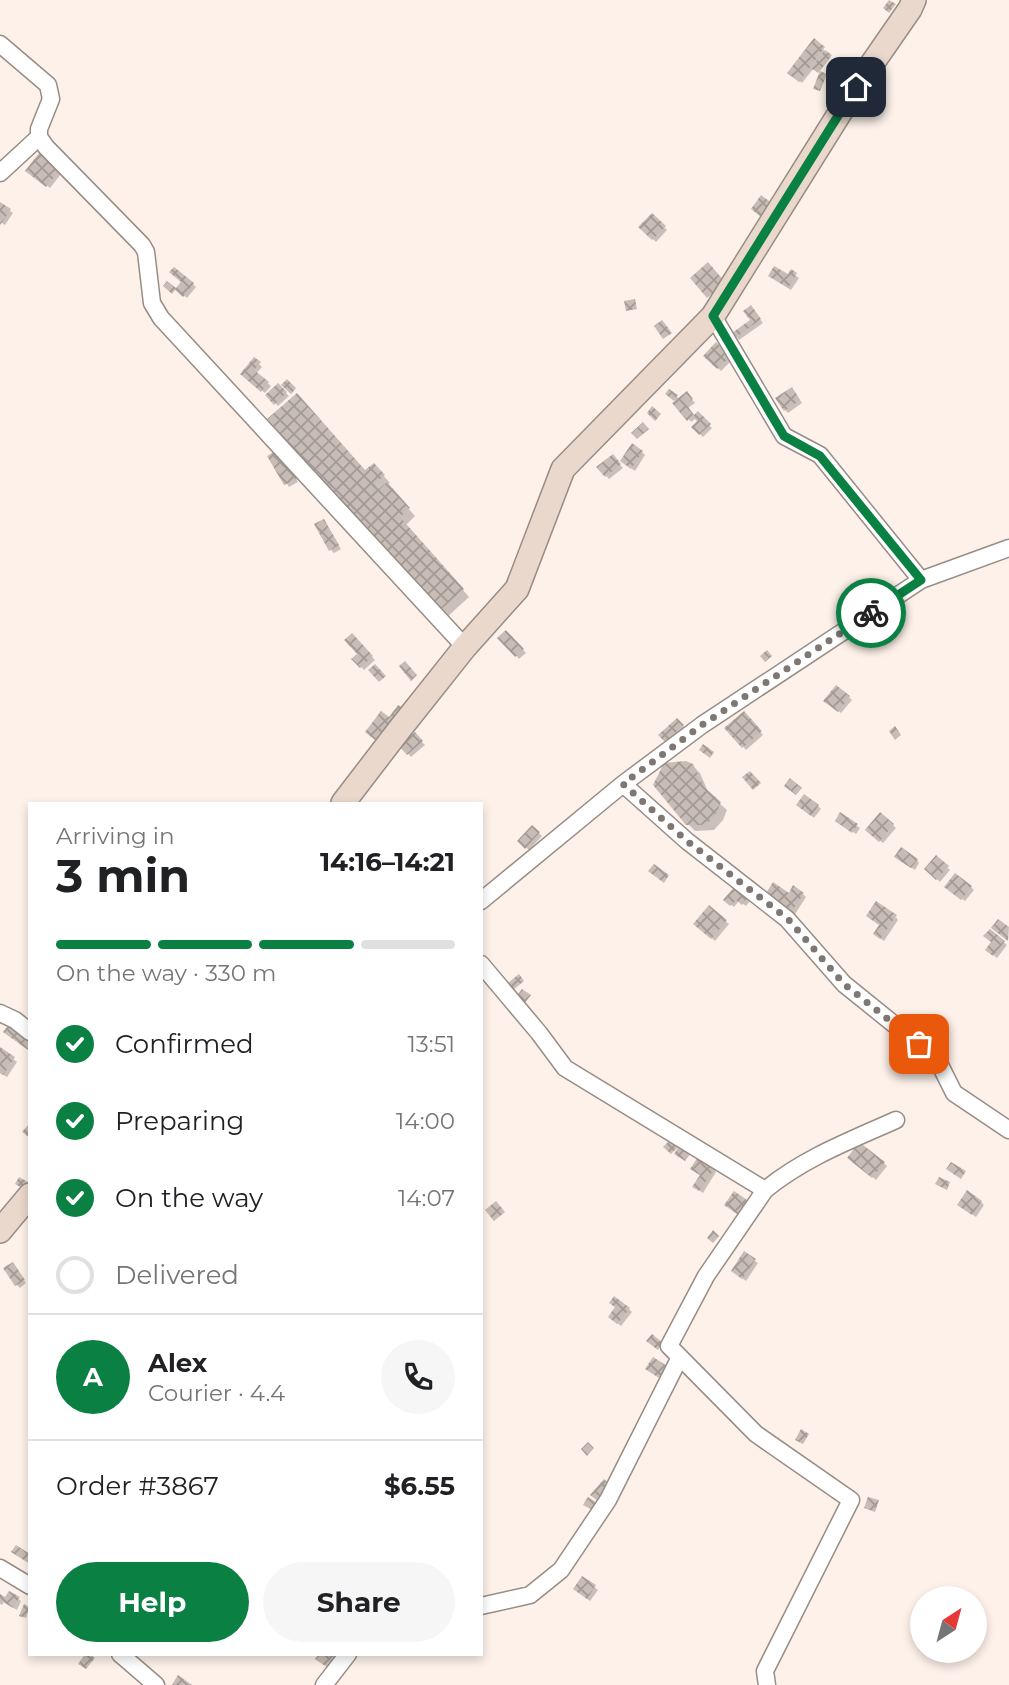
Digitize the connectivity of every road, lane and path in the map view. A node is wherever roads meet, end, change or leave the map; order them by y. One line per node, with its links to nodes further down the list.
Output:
1 (914, 0): 5 (street)
2 (0, 44): 3 (street)
3 (40, 136): 4 (street); 8 (street)
4 (0, 173)
5 (713, 316): 7 (street); 8 (street)
6 (1009, 548): 7 (street)
7 (921, 580): 9 (street)
8 (465, 647): 10 (street)
9 (623, 784): 11 (street); 16 (street)
10 (344, 802)
11 (483, 899)
12 (483, 966): 17 (street)
13 (0, 1013): 14 (street)
14 (28, 1030)
15 (895, 1121): 17 (street)
16 (1009, 1130)
17 (765, 1190): 20 (street)
18 (28, 1197): 19 (street)
19 (0, 1231)
20 (680, 1357): 23 (street); 28 (street)
21 (0, 1568): 22 (street)
22 (28, 1585)
23 (483, 1606)
24 (122, 1656): 26 (street)
25 (346, 1656): 27 (street)
26 (156, 1685)
27 (324, 1685)
28 (766, 1685)

